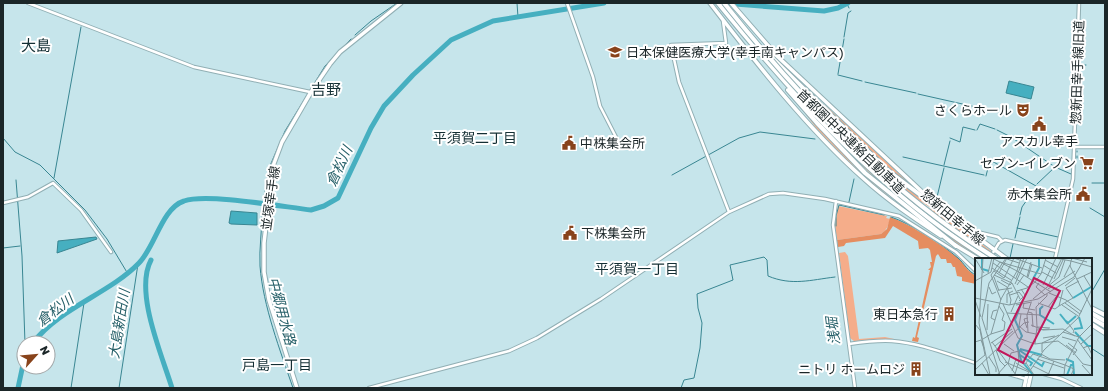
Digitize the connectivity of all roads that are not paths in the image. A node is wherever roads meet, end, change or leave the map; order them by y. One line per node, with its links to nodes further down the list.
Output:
1 (28, 3): 12 (street)
2 (401, 3): 12 (main road, 並塚幸手線)
3 (567, 3): 13 (street)
4 (710, 3): 9 (main road, 惣新田幸手線)
5 (718, 3): 10 (highway, 首都圏中央連絡自動車道)
6 (724, 3): 11 (highway, 首都圏中央連絡自動車道, bridge)
7 (731, 3): 19 (main road, 惣新田幸手線)
8 (1079, 3): 14 (street, 惣新田幸手線旧道)
9 (723, 20): 18 (street); 22 (main road, 惣新田幸手線)
10 (753, 46): 22 (highway); 27 (highway, 首都圏中央連絡自動車道)
11 (760, 47): 19 (highway, bridge); 29 (highway, 首都圏中央連絡自動車道, bridge)
12 (311, 92): 48 (main road, 並塚幸手線)
13 (620, 143)
14 (1074, 147): 15 (street); 24 (street, 惣新田幸手線旧道)
15 (1105, 147)
16 (836, 201): 18 (street); 32 (street); 41 (street)
17 (3, 203): 25 (street)
18 (729, 212): 49 (street)
19 (959, 224): 23 (main road, 惣新田幸手線)
20 (977, 232): 21 (street)
21 (1002, 241): 23 (street); 24 (street)
22 (956, 246): 26 (main road, 惣新田幸手線)
23 (994, 251): 28 (street); 30 (main road, 惣新田幸手線)
24 (1057, 251): 31 (street, 惣新田幸手線旧道)
25 (111, 252)
26 (976, 258)
27 (988, 258)
28 (990, 258)
29 (995, 258)
30 (1005, 258)
31 (1055, 258)
32 (975, 270)
33 (1092, 308): 35 (highway)
34 (1092, 314): 37 (highway)
35 (1105, 315)
36 (1092, 319): 39 (highway)
37 (1105, 321)
38 (1092, 325): 40 (highway)
39 (1105, 326)
40 (1105, 333)
41 (849, 344): 42 (street); 50 (street)
42 (975, 363)
43 (1013, 375): 47 (street)
44 (1027, 375): 47 (main road)
45 (1030, 375): 52 (main road)
46 (1048, 375): 53 (street)
47 (1026, 379): 51 (main road)
48 (297, 388)
49 (369, 388)
50 (854, 388)
51 (1024, 388)
52 (1028, 388)
53 (1081, 388)

